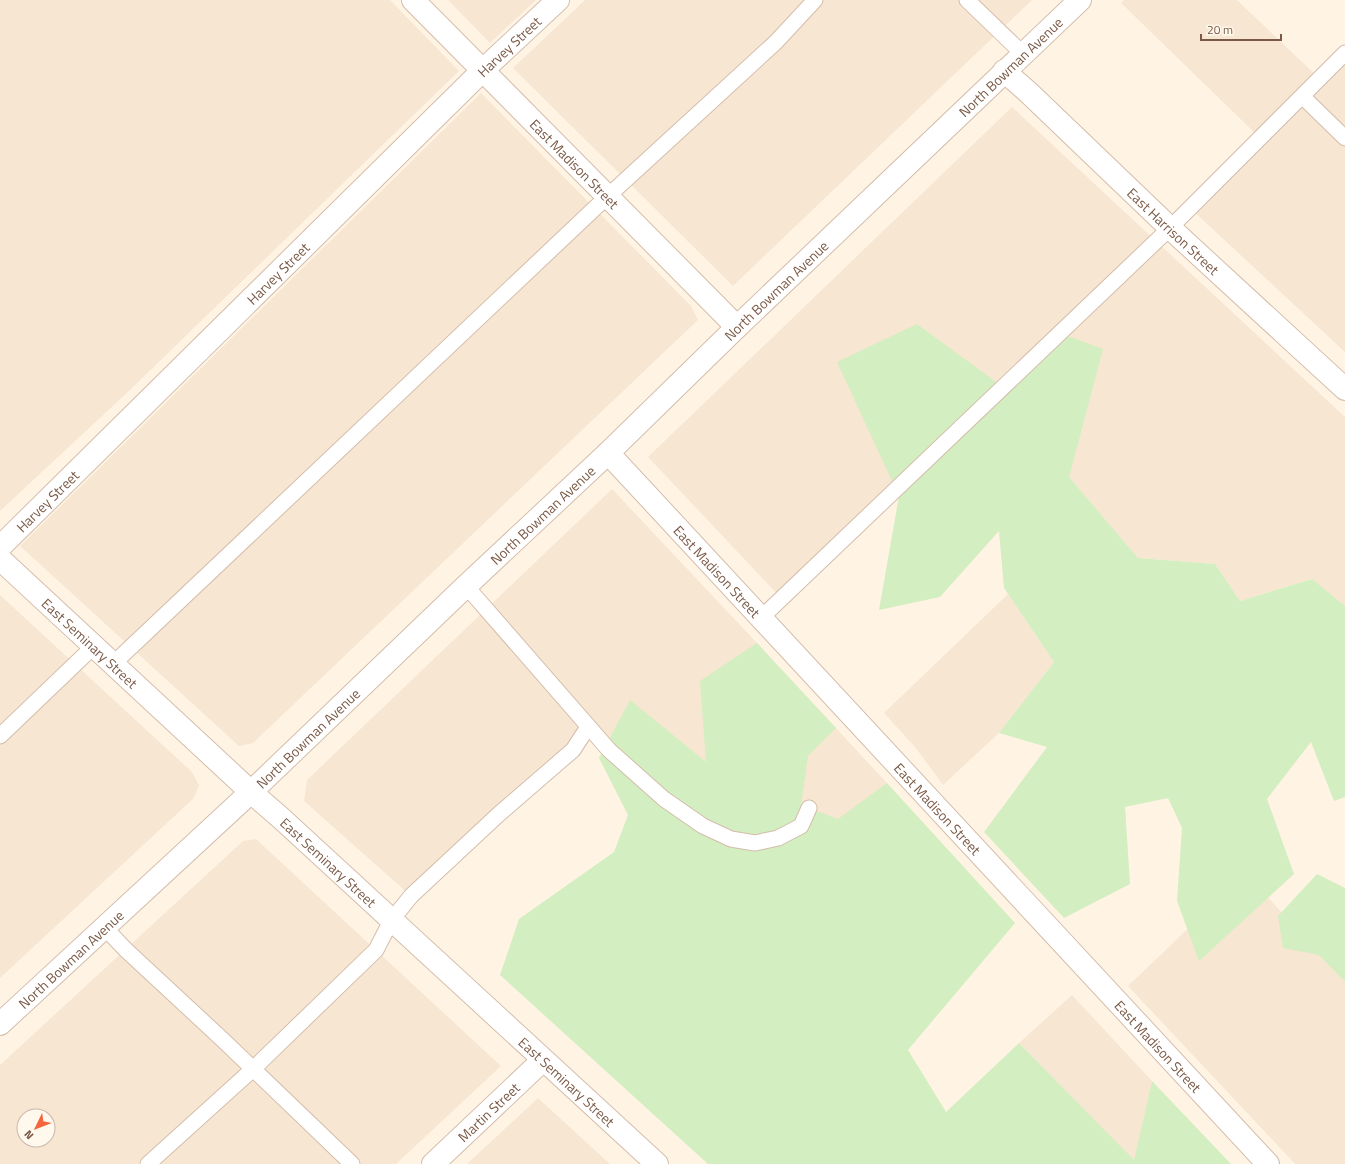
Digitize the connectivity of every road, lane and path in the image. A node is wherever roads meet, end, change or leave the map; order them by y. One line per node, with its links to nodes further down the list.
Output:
1 (413, 0): 8 (street, East Madison Street)
2 (558, 0): 8 (street, Harvey Street)
3 (815, 0): 12 (lane)
4 (967, 0): 7 (lane)
5 (1080, 0): 7 (street, North Bowman Avenue)
6 (1345, 53): 10 (lane)
7 (1023, 54): 9 (street, North Bowman Avenue)
8 (483, 70): 12 (street, East Madison Street); 17 (street, Harvey Street)
9 (1004, 72): 13 (street, East Harrison Street); 14 (street, North Bowman Avenue)
10 (1302, 96): 11 (lane); 13 (lane)
11 (1345, 138)
12 (608, 196): 14 (street, East Madison Street); 22 (lane)
13 (1170, 228): 15 (street, East Harrison Street); 20 (lane)
14 (737, 328): 16 (street, North Bowman Avenue)
15 (1345, 389)
16 (608, 453): 19 (street, North Bowman Avenue); 20 (street, East Madison Street)
17 (0, 547)
18 (0, 559): 21 (street, East Seminary Street)
19 (466, 586): 23 (lane); 25 (street, North Bowman Avenue)
20 (762, 617): 36 (street, East Madison Street)
21 (94, 646): 22 (street, East Seminary Street); 24 (lane)
22 (113, 664): 25 (street, East Seminary Street)
23 (588, 727): 26 (lane); 27 (lane)
24 (0, 736)
25 (251, 792): 27 (street, East Seminary Street); 28 (street, North Bowman Avenue)
26 (809, 808)
27 (391, 921): 30 (street, East Seminary Street); 31 (lane)
28 (104, 927): 29 (street, North Bowman Avenue); 31 (lane)
29 (0, 1024)
30 (543, 1060): 34 (street, Martin Street); 35 (street, East Seminary Street)
31 (253, 1069): 32 (lane); 33 (lane)
32 (148, 1164)
33 (352, 1164)
34 (433, 1164)
35 (657, 1164)
36 (1268, 1164)

